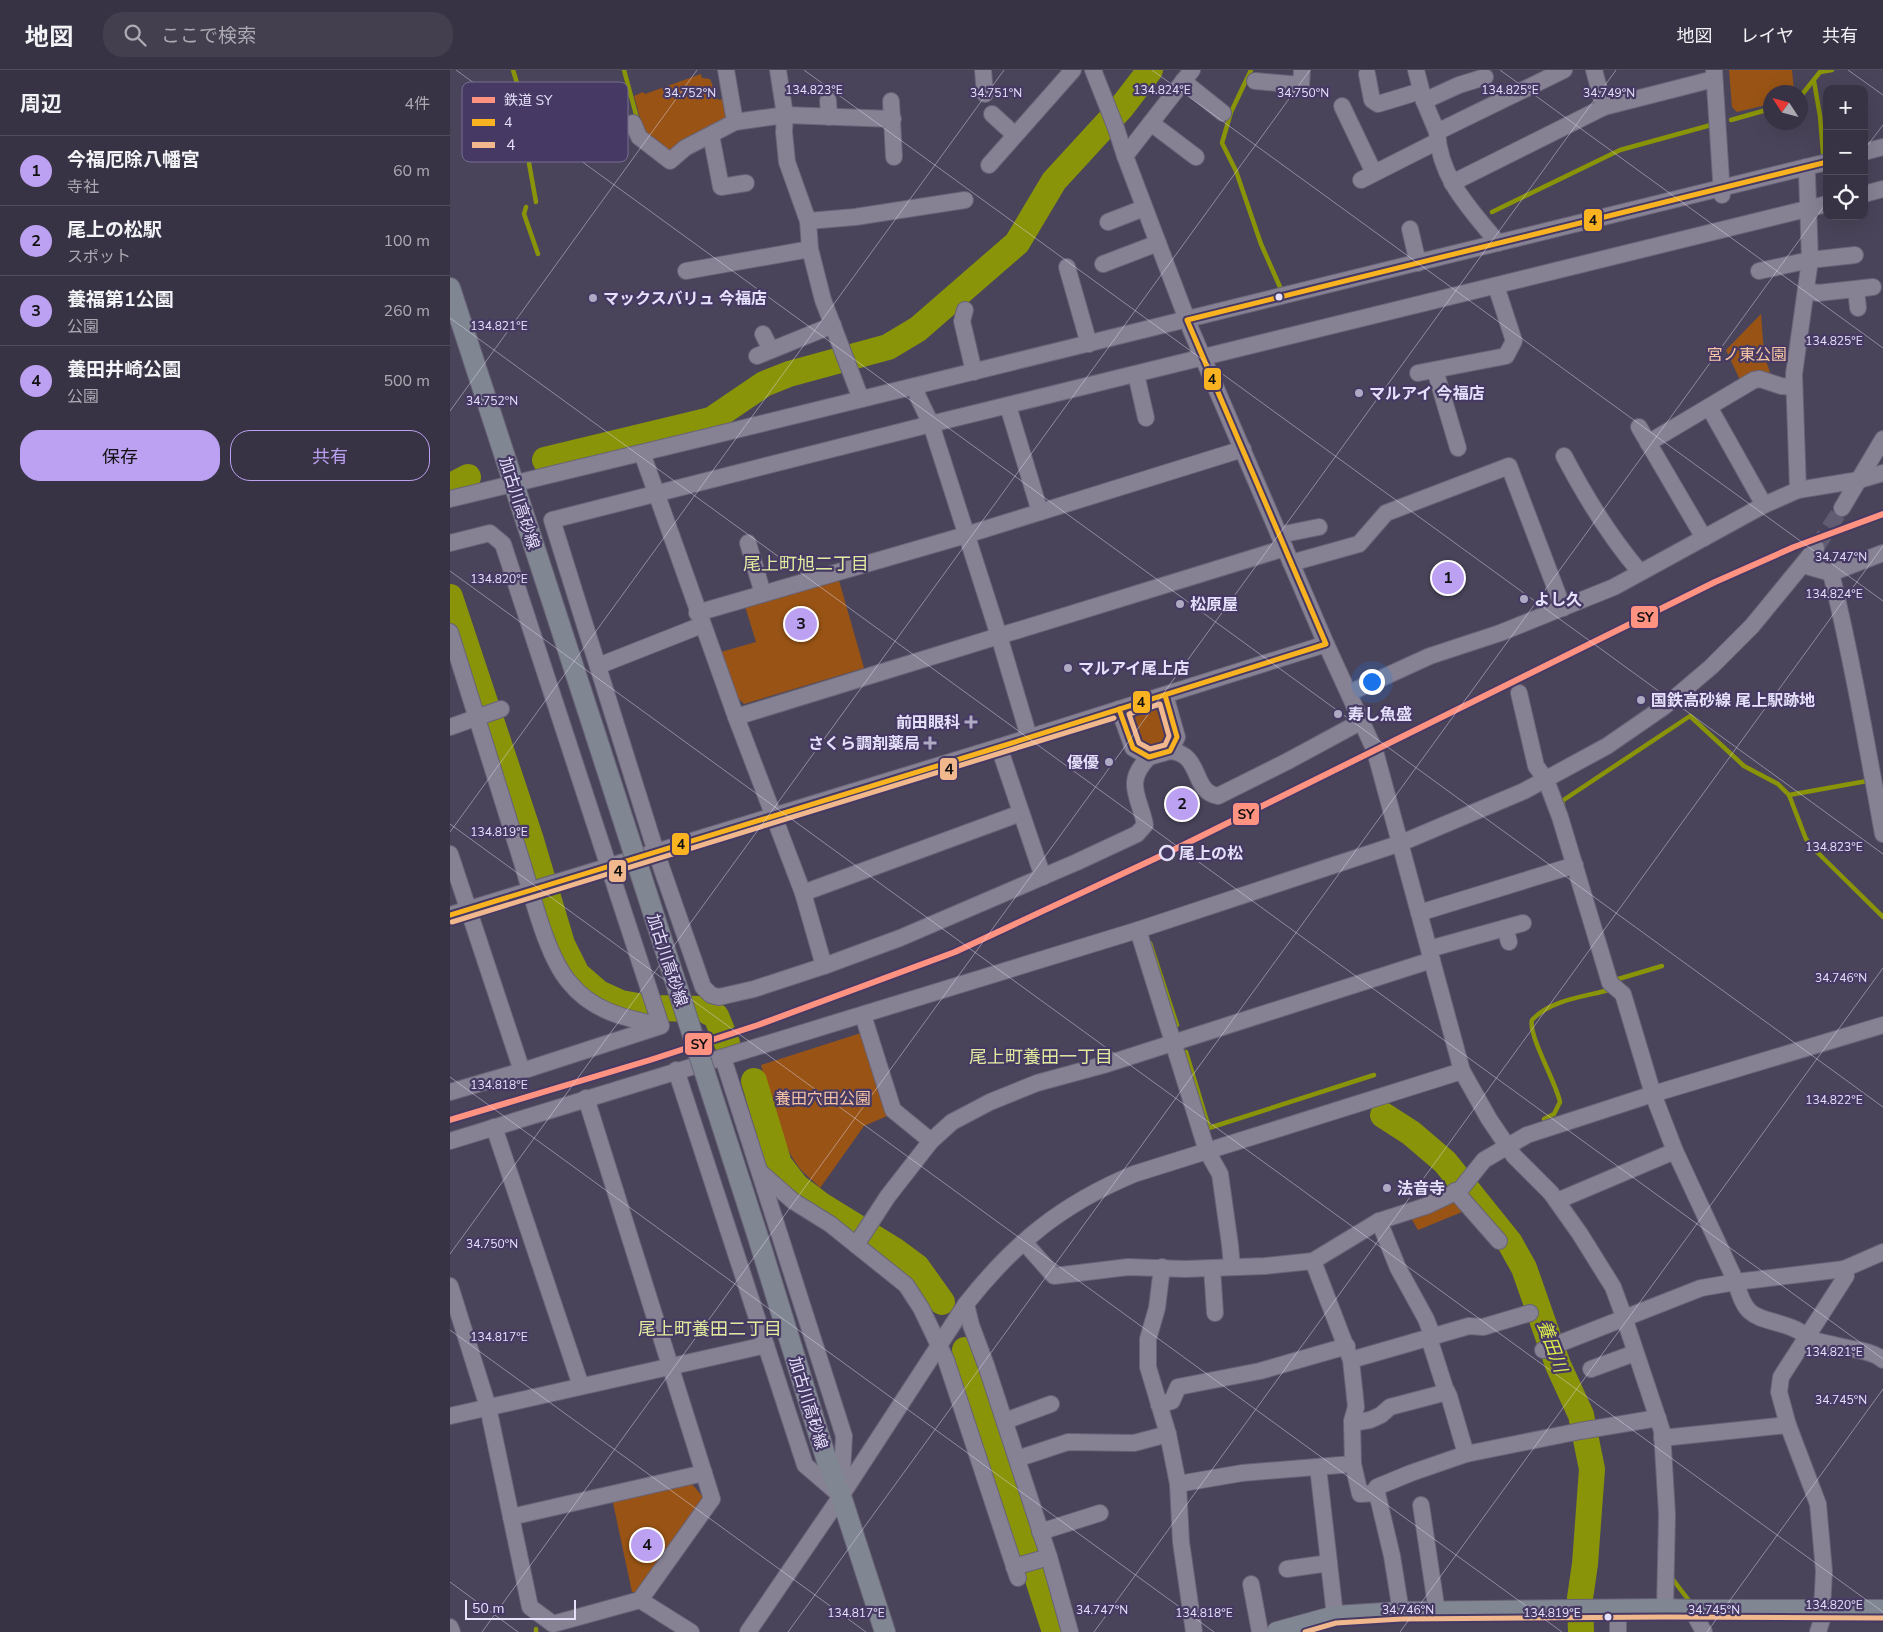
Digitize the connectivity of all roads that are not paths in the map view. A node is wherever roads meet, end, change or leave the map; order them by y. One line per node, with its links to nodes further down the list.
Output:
1 (726, 70): 27 (street)
2 (778, 70): 24 (street)
3 (983, 70): 16 (street)
4 (1073, 70): 31 (street)
5 (1092, 70): 35 (street)
6 (1302, 70): 15 (street)
7 (1416, 70): 17 (street)
8 (1564, 70): 13 (street)
9 (1594, 70): 21 (street)
10 (1366, 74): 17 (street)
11 (1714, 74): 21 (street); 44 (street)
12 (1187, 75): 22 (street); 29 (street)
13 (1541, 75): 32 (street)
14 (1485, 77): 17 (street)
15 (1255, 81)
16 (985, 94)
17 (1423, 96): 32 (street)
18 (828, 100): 25 (street)
19 (892, 102): 26 (street)
20 (1342, 106): 32 (street)
21 (1604, 107): 41 (street)
22 (1222, 113)
23 (992, 114): 31 (street)
24 (785, 115): 25 (street); 27 (street); 50 (street)
25 (829, 117): 26 (street)
26 (893, 119): 36 (street)
27 (735, 122): 30 (street)
28 (633, 123): 30 (street)
29 (1150, 123): 35 (street); 37 (street)
30 (711, 135): 42 (street)
31 (1015, 135): 39 (street)
32 (1437, 136): 41 (street)
33 (1883, 147): 34 (street)
34 (1868, 151)
35 (1125, 156): 48 (street)
36 (894, 157)
37 (1196, 157)
38 (1823, 163): 40 (street)
39 (989, 165)
40 (1806, 167): 44 (street); 49 (street)
41 (1452, 182): 54 (street)
42 (746, 183)
43 (1883, 189): 45 (street)
44 (1722, 191): 54 (street)
45 (1868, 193)
46 (965, 200): 50 (street)
47 (1823, 205): 49 (street)
48 (1144, 208): 51 (street); 53 (street)
49 (1808, 208): 57 (street); 63 (street)
50 (808, 221): 55 (street)
51 (1108, 222)
52 (1410, 229): 58 (street)
53 (1158, 243): 59 (street); 70 (street)
54 (1498, 243): 58 (street)
55 (810, 249): 61 (street); 71 (street)
56 (1855, 255): 57 (street)
57 (1815, 259): 62 (street); 67 (street)
58 (1418, 263): 70 (street)
59 (1104, 264)
60 (1067, 267): 73 (street)
61 (686, 271)
62 (1759, 271)
63 (1496, 286): 74 (street); 75 (street)
64 (1873, 287): 66 (street)
65 (450, 288): 95 (main road, 加古川高砂線)
66 (1856, 289): 67 (street); 68 (street)
67 (1812, 292): 80 (street)
68 (1858, 308)
69 (965, 310): 76 (street)
70 (1187, 320): 73 (street); 74 (street)
71 (833, 325): 72 (street); 81 (street)
72 (763, 334)
73 (1088, 344): 76 (street)
74 (1203, 358): 78 (street); 90 (street)
75 (1435, 370): 77 (street); 89 (street)
76 (974, 372): 79 (street)
77 (1418, 373)
78 (1136, 374): 82 (street); 84 (street)
79 (915, 386): 81 (street); 85 (street)
80 (1794, 387): 83 (street); 96 (street)
81 (861, 399): 91 (street)
82 (1008, 406): 85 (street); 101 (street)
83 (1709, 407): 88 (street); 99 (street)
84 (1146, 418)
85 (932, 424): 97 (street); 103 (street)
86 (1639, 427): 88 (street)
87 (1883, 439): 94 (street)
88 (1648, 443): 104 (street)
89 (1458, 448)
90 (1244, 449): 101 (street); 105 (street)
91 (642, 453): 95 (street); 97 (street)
92 (1564, 456): 112 (street)
93 (1883, 473): 94 (street)
94 (1859, 480): 96 (street); 100 (street)
95 (514, 484): 98 (street); 218 (main road, 加古川高砂線, bridge)
96 (1798, 490): 99 (street)
97 (655, 493): 116 (street); 120 (street)
98 (450, 499)
99 (1764, 505): 104 (street)
100 (1842, 508)
101 (1040, 512): 103 (street)
102 (1319, 527): 105 (street)
103 (966, 535): 114 (street); 118 (street)
104 (1704, 538): 112 (street)
105 (1282, 541): 110 (street); 118 (street)
106 (450, 543): 142 (street)
107 (747, 543): 114 (street)
108 (1816, 548): 111 (street)
109 (1883, 553): 113 (street)
110 (1291, 563): 115 (street); 119 (street)
111 (1803, 565): 113 (street); 134 (street)
112 (1640, 572): 115 (street)
113 (1831, 573): 137 (street)
114 (763, 594): 116 (street)
115 (1562, 608): 121 (street)
116 (700, 619): 120 (street); 127 (street)
117 (450, 632): 126 (street)
118 (999, 636): 127 (street); 130 (street)
119 (1326, 644): 121 (street); 123 (street)
120 (598, 666): 139 (street)
121 (1349, 693): 128 (street)
122 (1519, 693): 134 (street)
123 (1165, 695): 125 (street); 132 (street)
124 (501, 709): 126 (street)
125 (1119, 709): 130 (street); 133 (street)
126 (477, 717): 129 (street); 144 (street)
127 (736, 717): 136 (street)
128 (1362, 721): 132 (street); 138 (street)
129 (450, 727)
130 (1028, 737): 131 (street)
131 (999, 747): 135 (street); 136 (street)
132 (1170, 751): 133 (street)
133 (1149, 758): 143 (street)
134 (1546, 780): 138 (street); 141 (street)
135 (1021, 813): 143 (street); 145 (street)
136 (773, 816): 139 (street); 145 (street)
137 (1883, 834)
138 (1401, 843): 147 (street); 150 (street)
139 (656, 852): 142 (street); 152 (street)
140 (450, 854): 146 (street)
141 (1575, 865): 147 (street); 162 (street)
142 (609, 866): 144 (street); 155 (street)
143 (1043, 876): 152 (street)
144 (531, 890): 146 (street); 155 (street)
145 (803, 893): 152 (street)
146 (468, 910): 148 (street); 159 (street)
147 (1419, 912): 151 (street)
148 (450, 915)
149 (1523, 923): 151 (street)
150 (1138, 930): 153 (street); 156 (street)
151 (1430, 955): 156 (street); 160 (street)
152 (824, 966)
153 (864, 1015): 157 (street); 166 (street)
154 (1883, 1025): 162 (street)
155 (661, 1026): 159 (street)
156 (1174, 1043): 166 (street); 168 (street)
157 (723, 1058): 158 (street); 170 (street)
158 (676, 1070): 163 (street); 192 (street)
159 (522, 1071): 161 (street)
160 (1462, 1071): 167 (street); 168 (street)
161 (450, 1092)
162 (1653, 1094): 167 (street); 169 (street)
163 (586, 1098): 164 (street); 197 (street)
164 (494, 1127): 165 (street); 199 (street)
165 (450, 1141)
166 (931, 1141): 176 (street)
167 (1508, 1145): 171 (street); 172 (street)
168 (1208, 1151): 175 (street); 180 (street)
169 (1675, 1151): 172 (street); 183 (street)
170 (760, 1172): 176 (street); 218 (street)
171 (1458, 1190): 173 (street); 174 (street)
172 (1557, 1202): 188 (street)
173 (1379, 1221): 178 (street); 190 (street)
174 (1499, 1241)
175 (1024, 1242): 179 (street); 185 (street)
176 (856, 1245): 191 (street)
177 (1883, 1252): 182 (street)
178 (1313, 1261): 180 (street); 194 (street)
179 (1162, 1267): 181 (street); 202 (street)
180 (1232, 1267): 181 (street)
181 (1212, 1268): 186 (street)
182 (1844, 1269): 183 (street); 189 (street)
183 (1736, 1282): 188 (street); 189 (street)
184 (450, 1286): 203 (street)
185 (963, 1310): 191 (street); 206 (street)
186 (1215, 1313)
187 (1530, 1313): 190 (street)
188 (1624, 1317): 193 (street); 195 (street)
189 (1808, 1336): 196 (street); 208 (street)
190 (1431, 1337): 194 (street); 200 (street)
191 (941, 1342): 218 (street); 223 (street)
192 (766, 1345): 197 (street); 218 (street)
193 (1551, 1347)
194 (1349, 1353): 202 (street); 207 (street)
195 (1635, 1353): 198 (street); 205 (street)
196 (1883, 1360)
197 (672, 1366): 199 (street); 215 (street)
198 (1591, 1369)
199 (581, 1386): 203 (street)
200 (1447, 1392): 207 (street); 211 (street)
201 (1051, 1404): 206 (street)
202 (1159, 1405): 209 (street)
203 (488, 1407): 204 (street); 221 (street)
204 (450, 1416)
205 (1658, 1418): 210 (street); 211 (street)
206 (1005, 1421): 212 (street)
207 (1352, 1421): 213 (street)
208 (1788, 1425): 210 (street); 231 (street)
209 (1168, 1434): 212 (street); 216 (street)
210 (1662, 1438): 229 (street)
211 (1466, 1454): 217 (street)
212 (1017, 1459): 222 (street)
213 (1354, 1464): 214 (street); 217 (street)
214 (1318, 1467): 216 (street); 224 (street)
215 (704, 1473): 221 (street); 227 (street)
216 (1178, 1484): 242 (street)
217 (1373, 1493): 233 (street)
218 (841, 1496): 239 (street); 240 (main road, 加古川高砂線)
219 (1421, 1505): 234 (street)
220 (1100, 1513): 222 (street)
221 (512, 1517): 227 (street)
222 (1040, 1532): 223 (street)
223 (1049, 1557): 241 (street)
224 (1329, 1563): 225 (street); 235 (street)
225 (1287, 1569)
226 (1251, 1584): 243 (street)
227 (640, 1600): 238 (street)
228 (1618, 1609): 229 (main road); 234 (main road); 245 (street)
229 (1665, 1609): 230 (main road)
230 (1692, 1610): 231 (main road); 246 (street)
231 (1824, 1610): 232 (main road); 247 (street)
232 (1883, 1610)
233 (1401, 1612): 234 (main road); 235 (main road)
234 (1437, 1612)
235 (1323, 1623): 244 (main road)
236 (450, 1627): 237 (street)
237 (452, 1632)
238 (691, 1632)
239 (748, 1632)
240 (885, 1632)
241 (1070, 1632)
242 (1194, 1632)
243 (1260, 1632)
244 (1277, 1632)
245 (1618, 1632)
246 (1704, 1632)
247 (1818, 1632)

